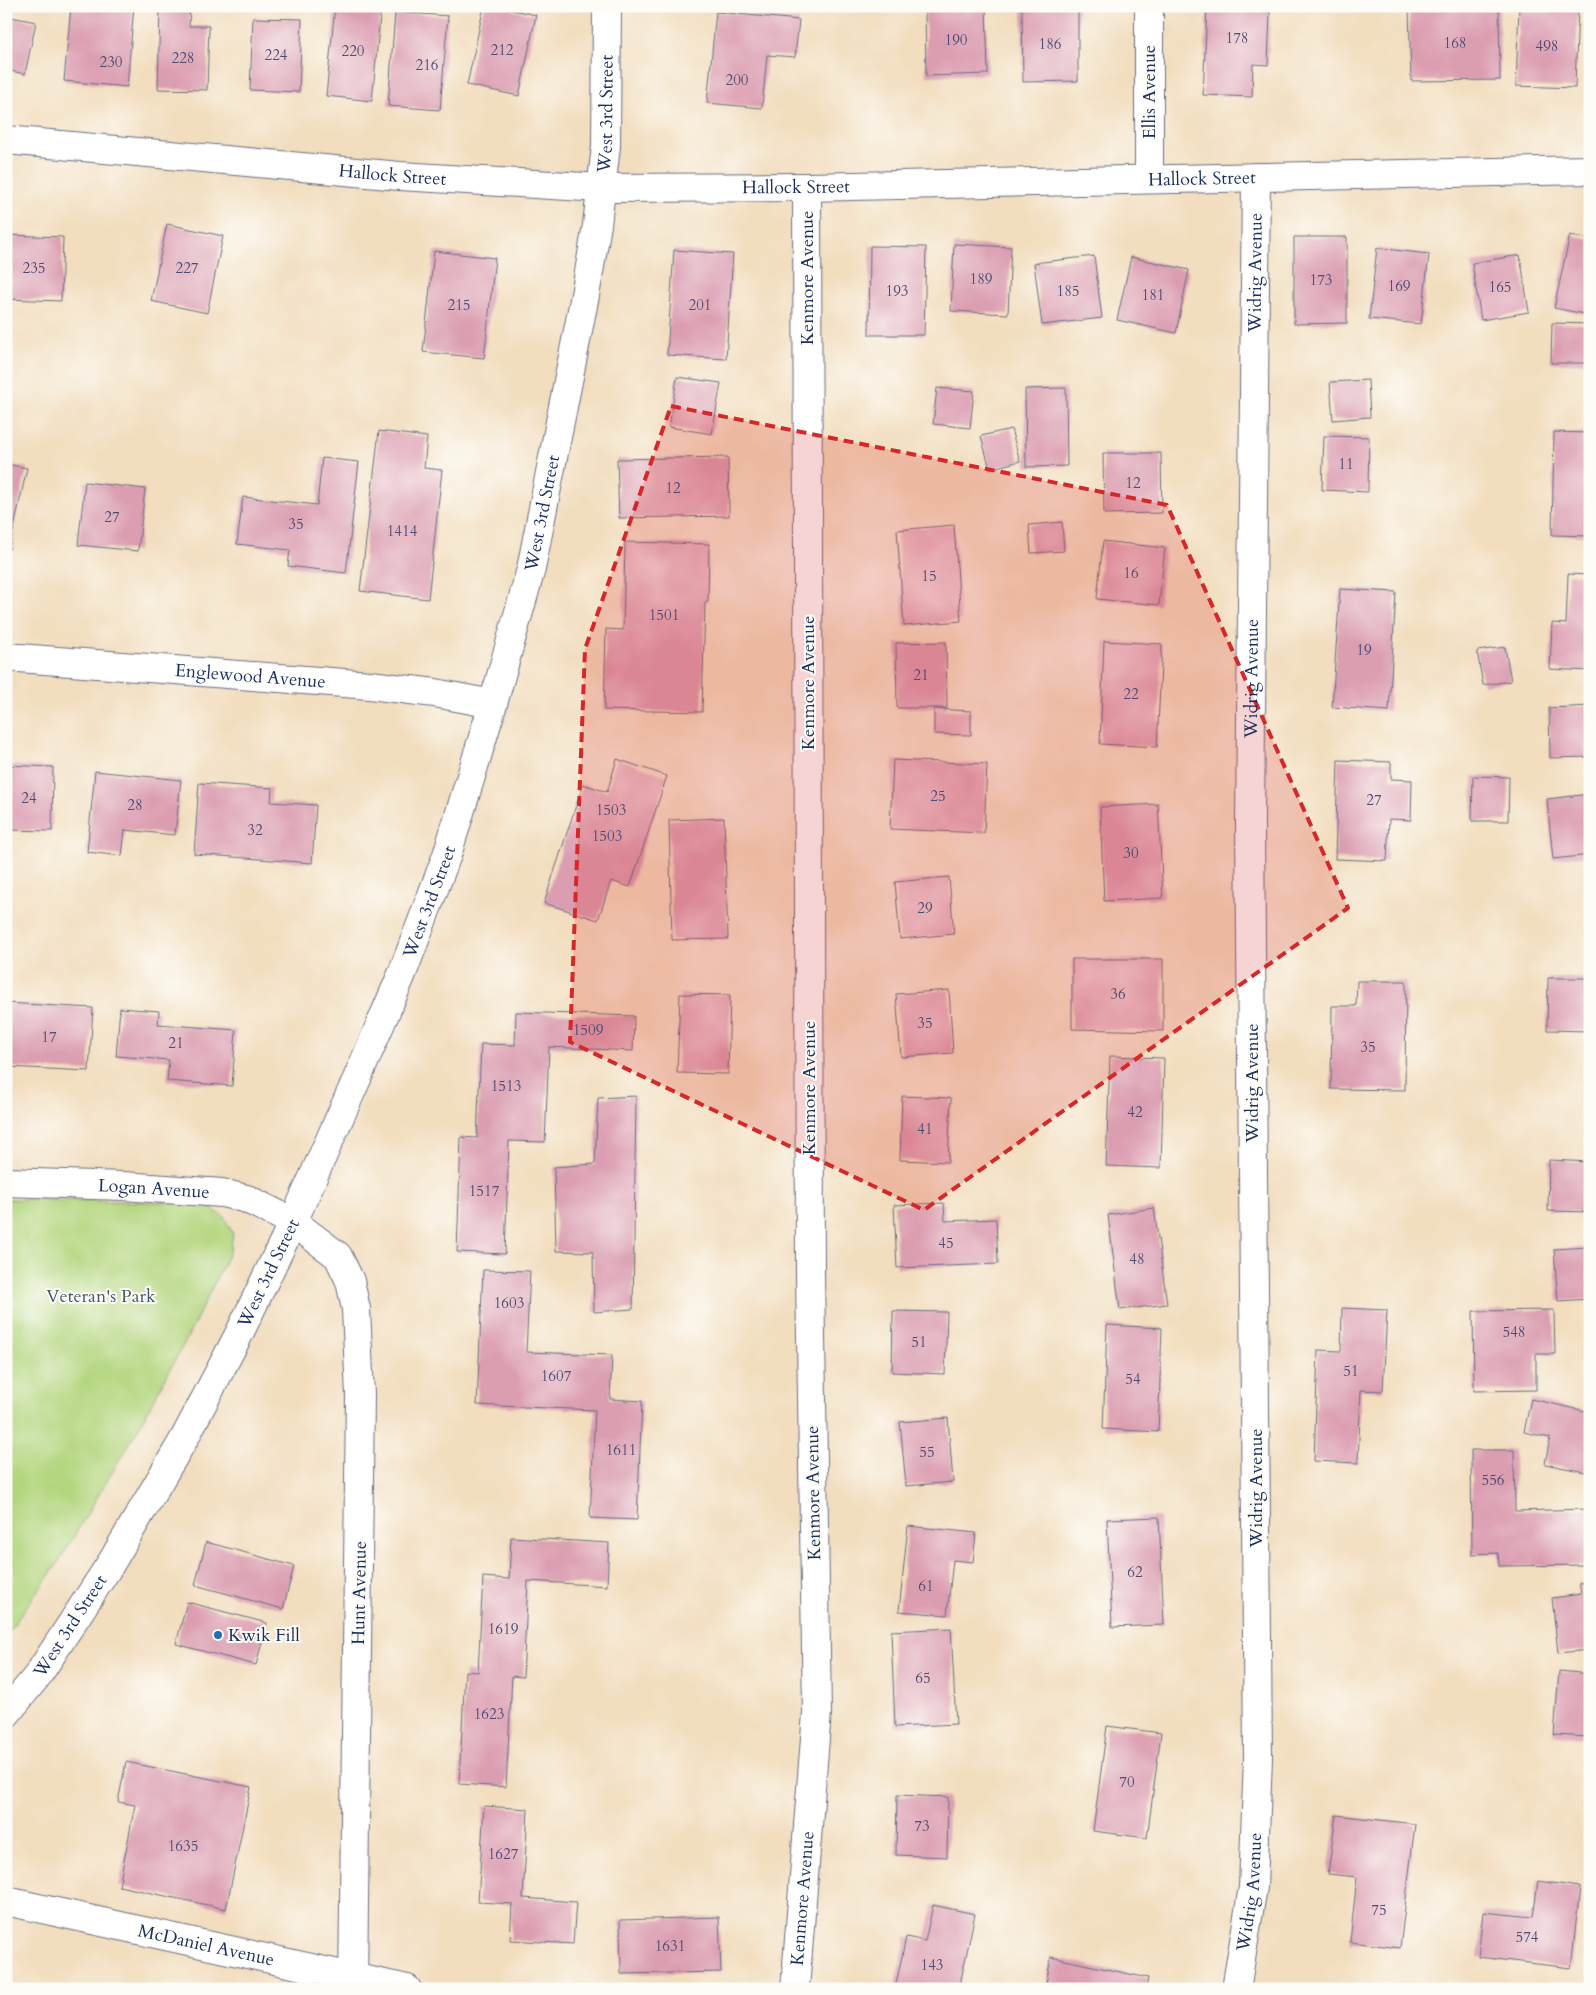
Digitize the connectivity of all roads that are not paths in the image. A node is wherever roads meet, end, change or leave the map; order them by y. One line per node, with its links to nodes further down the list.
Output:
1 (607, 6): 8 (street, West 3rd Street)
2 (1149, 6): 6 (street, Ellis Avenue)
3 (6, 140): 8 (street, Hallock Street)
4 (1590, 170): 5 (street, Hallock Street)
5 (1256, 177): 6 (street, Hallock Street); 18 (street, Widrig Avenue)
6 (1149, 178): 7 (street, Hallock Street)
7 (807, 187): 8 (street, Hallock Street); 17 (street, Kenmore Avenue)
8 (601, 188): 10 (street, West 3rd Street)
9 (6, 656): 10 (street, Englewood Avenue)
10 (493, 704): 12 (street, West 3rd Street)
11 (6, 1182): 12 (street, Logan Avenue)
12 (293, 1222): 13 (street, West 3rd Street); 15 (street, Hunt Avenue)
13 (6, 1714)
14 (6, 1901): 15 (street, McDaniel Avenue)
15 (353, 1983): 16 (street, McDaniel Avenue)
16 (407, 1989)
17 (795, 1989)
18 (1236, 1989)

